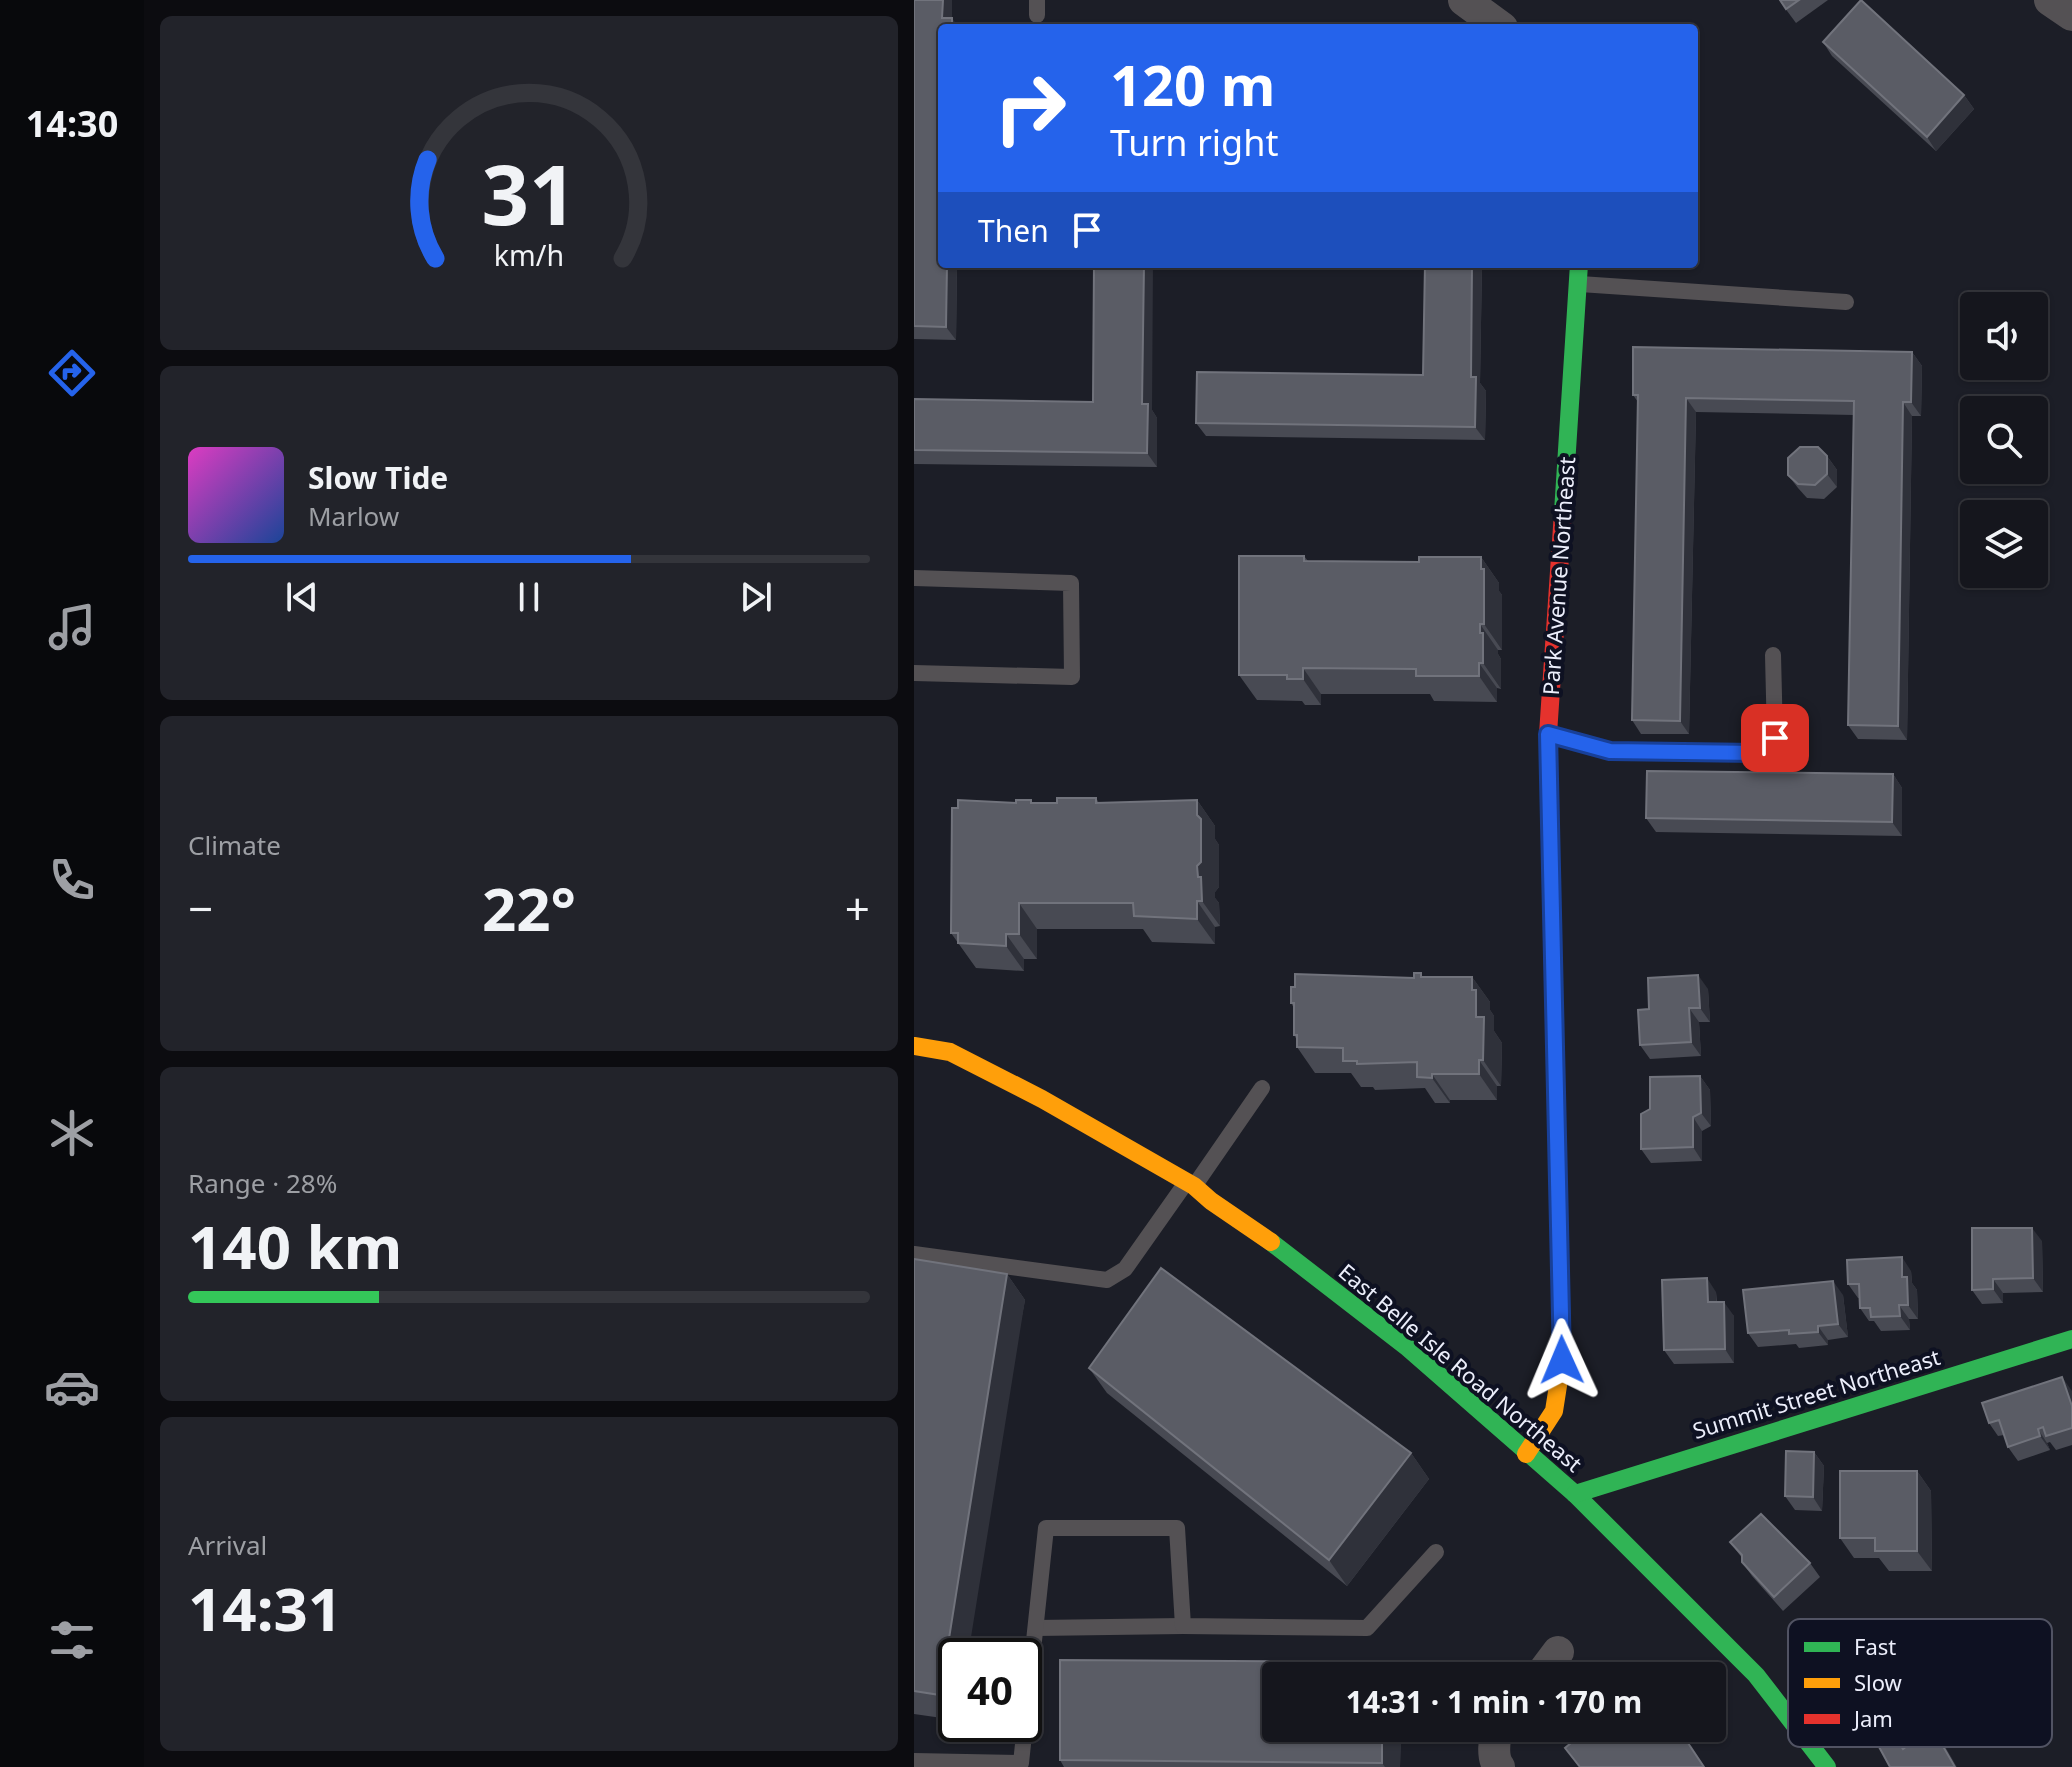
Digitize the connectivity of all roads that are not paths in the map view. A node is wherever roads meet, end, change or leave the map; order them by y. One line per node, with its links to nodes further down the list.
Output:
1 (1464, 0): 4 (street)
2 (2050, 0): 3 (street)
3 (2072, 15)
4 (1497, 24)
5 (1579, 268): 6 (street, Park Avenue Northeast)
6 (1578, 284): 7 (lane); 11 (street, Park Avenue Northeast)
7 (1846, 302)
8 (914, 578): 10 (lane)
9 (1773, 655): 11 (lane)
10 (914, 673)
11 (1548, 734): 17 (street, Park Avenue Northeast)
12 (914, 1046): 14 (street, East Belle Isle Road Northeast)
13 (1262, 1088): 14 (lane)
14 (1190, 1184): 15 (lane); 17 (street, East Belle Isle Road Northeast)
15 (914, 1254)
16 (2072, 1339): 18 (street, Summit Street Northeast)
17 (1526, 1454): 18 (street, East Belle Isle Road Northeast)
18 (1575, 1494): 22 (street, East Belle Isle Road Northeast)
19 (1436, 1552): 20 (lane)
20 (1183, 1626): 21 (lane); 21 (lane)
21 (1036, 1628): 25 (lane)
22 (1788, 1716)
23 (1496, 1742): 26 (street)
24 (1812, 1747): 27 (street, East Belle Isle Road Northeast)
25 (914, 1761)
26 (1499, 1767)
27 (1827, 1767)

